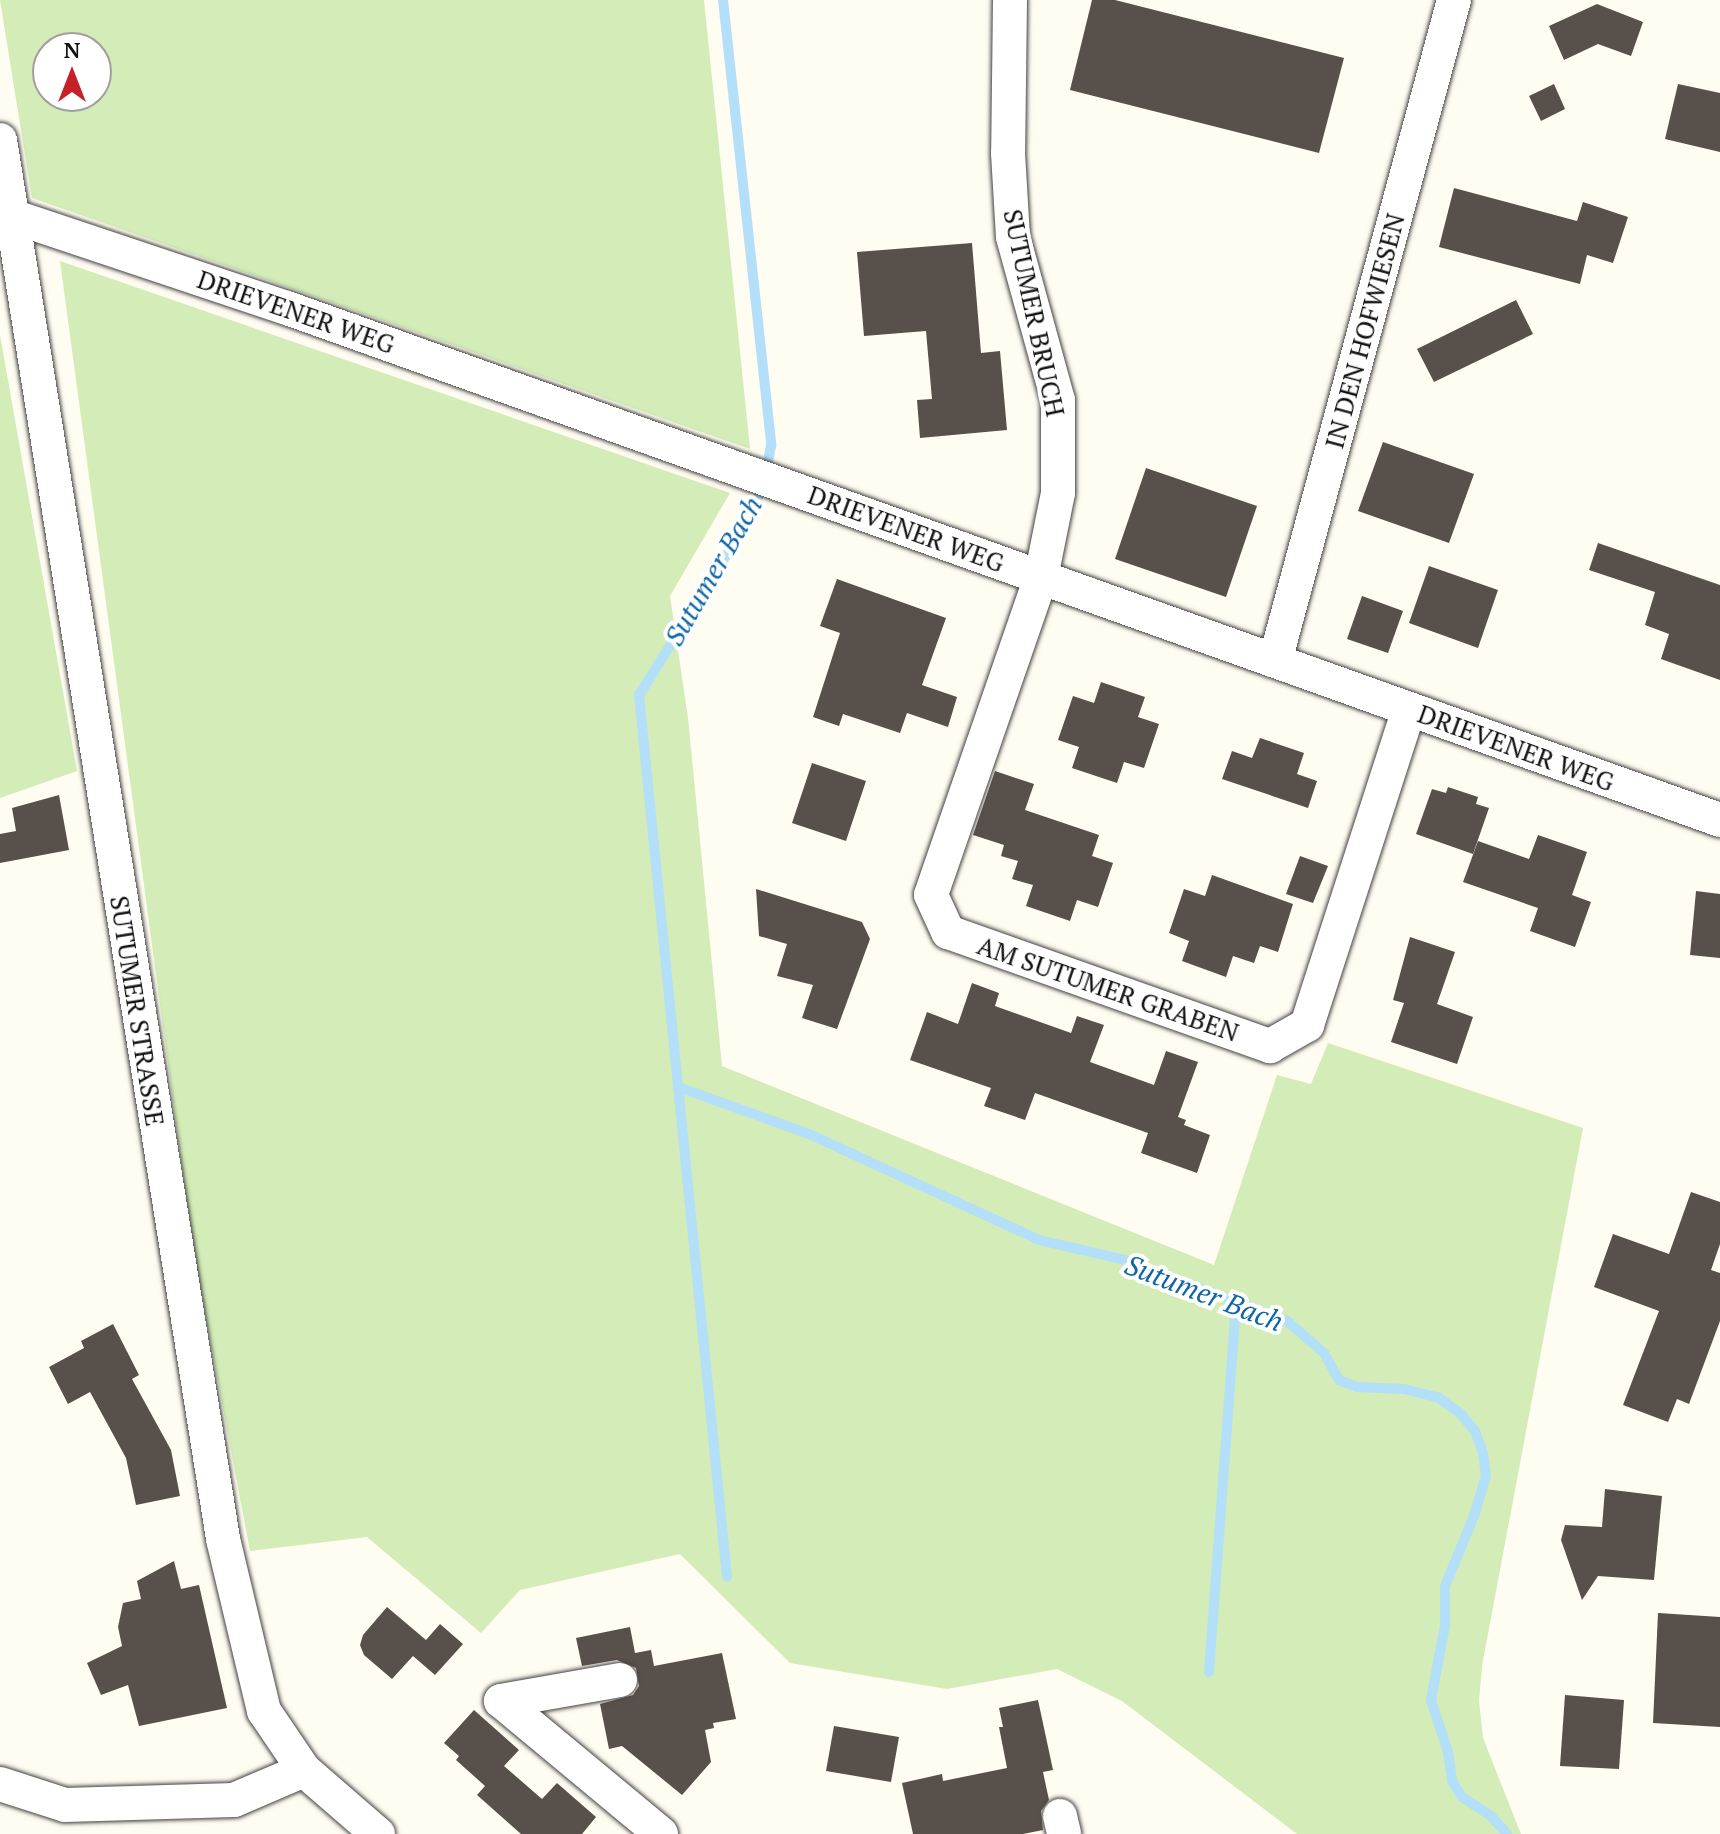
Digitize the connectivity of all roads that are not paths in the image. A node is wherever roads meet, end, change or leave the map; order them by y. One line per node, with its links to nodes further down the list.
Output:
1 (1010, 0): 5 (street, SUTUMER BRUCH)
2 (1454, 0): 6 (street, IN DEN HOFWIESEN)
3 (0, 140): 4 (street, SUTUMER STRASSE)
4 (7, 214): 5 (street, DRIEVENER WEG); 10 (street, SUTUMER STRASSE)
5 (1041, 577): 6 (street, DRIEVENER WEG); 7 (street, AM SUTUMER GRABEN)
6 (1275, 661): 7 (street, DRIEVENER WEG)
7 (1409, 710): 8 (street, DRIEVENER WEG)
8 (1720, 820)
9 (620, 1680): 13 (street)
10 (304, 1770): 11 (street); 12 (street, SUTUMER STRASSE)
11 (0, 1784)
12 (378, 1834)
13 (661, 1834)

